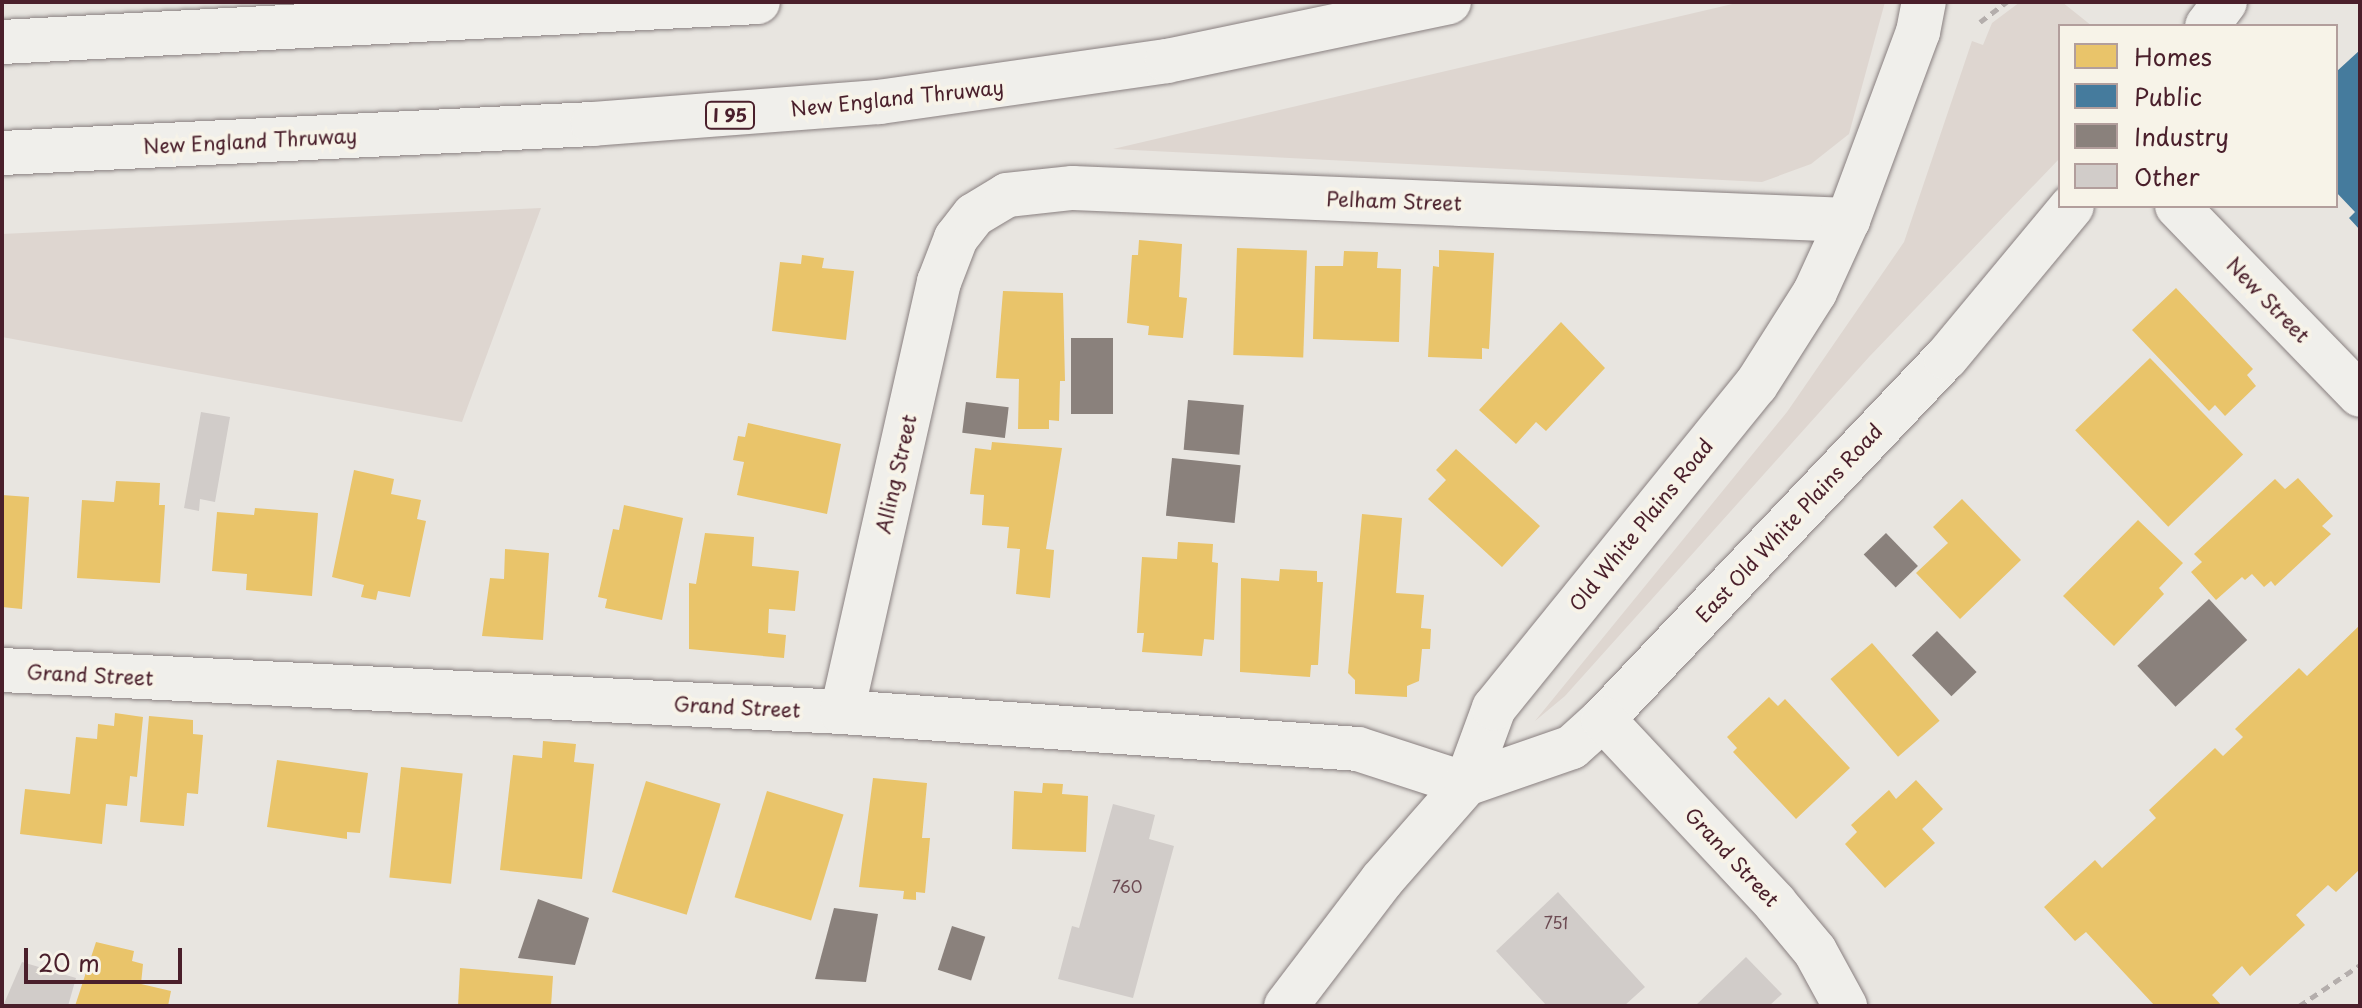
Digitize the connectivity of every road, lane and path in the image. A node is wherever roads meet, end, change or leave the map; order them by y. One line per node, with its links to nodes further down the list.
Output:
1 (758, 2): 8 (main road)
2 (1449, 2): 9 (main road, New England Thruway / I 95)
3 (2007, 2): 6 (path)
4 (2225, 2): 7 (main road)
5 (1921, 17): 12 (main road, Old White Plains Road)
6 (1980, 22)
7 (2208, 24)
8 (2, 42)
9 (2, 153)
10 (2070, 208): 17 (main road, East Old White Plains Road)
11 (2179, 208): 14 (main road, New Street)
12 (1848, 220): 13 (main road, Pelham Street); 18 (main road, Old White Plains Road)
13 (956, 238): 16 (main road, Alling Street)
14 (2354, 375)
15 (2, 670): 16 (main road, Grand Street)
16 (842, 712): 18 (main road, Grand Street)
17 (1603, 719): 18 (main road, East Old White Plains Road); 21 (main road, Grand Street)
18 (1466, 784): 20 (main road, Old White Plains Road)
19 (2360, 965): 22 (path)
20 (1286, 1006)
21 (1845, 1006)
22 (2299, 1006)

